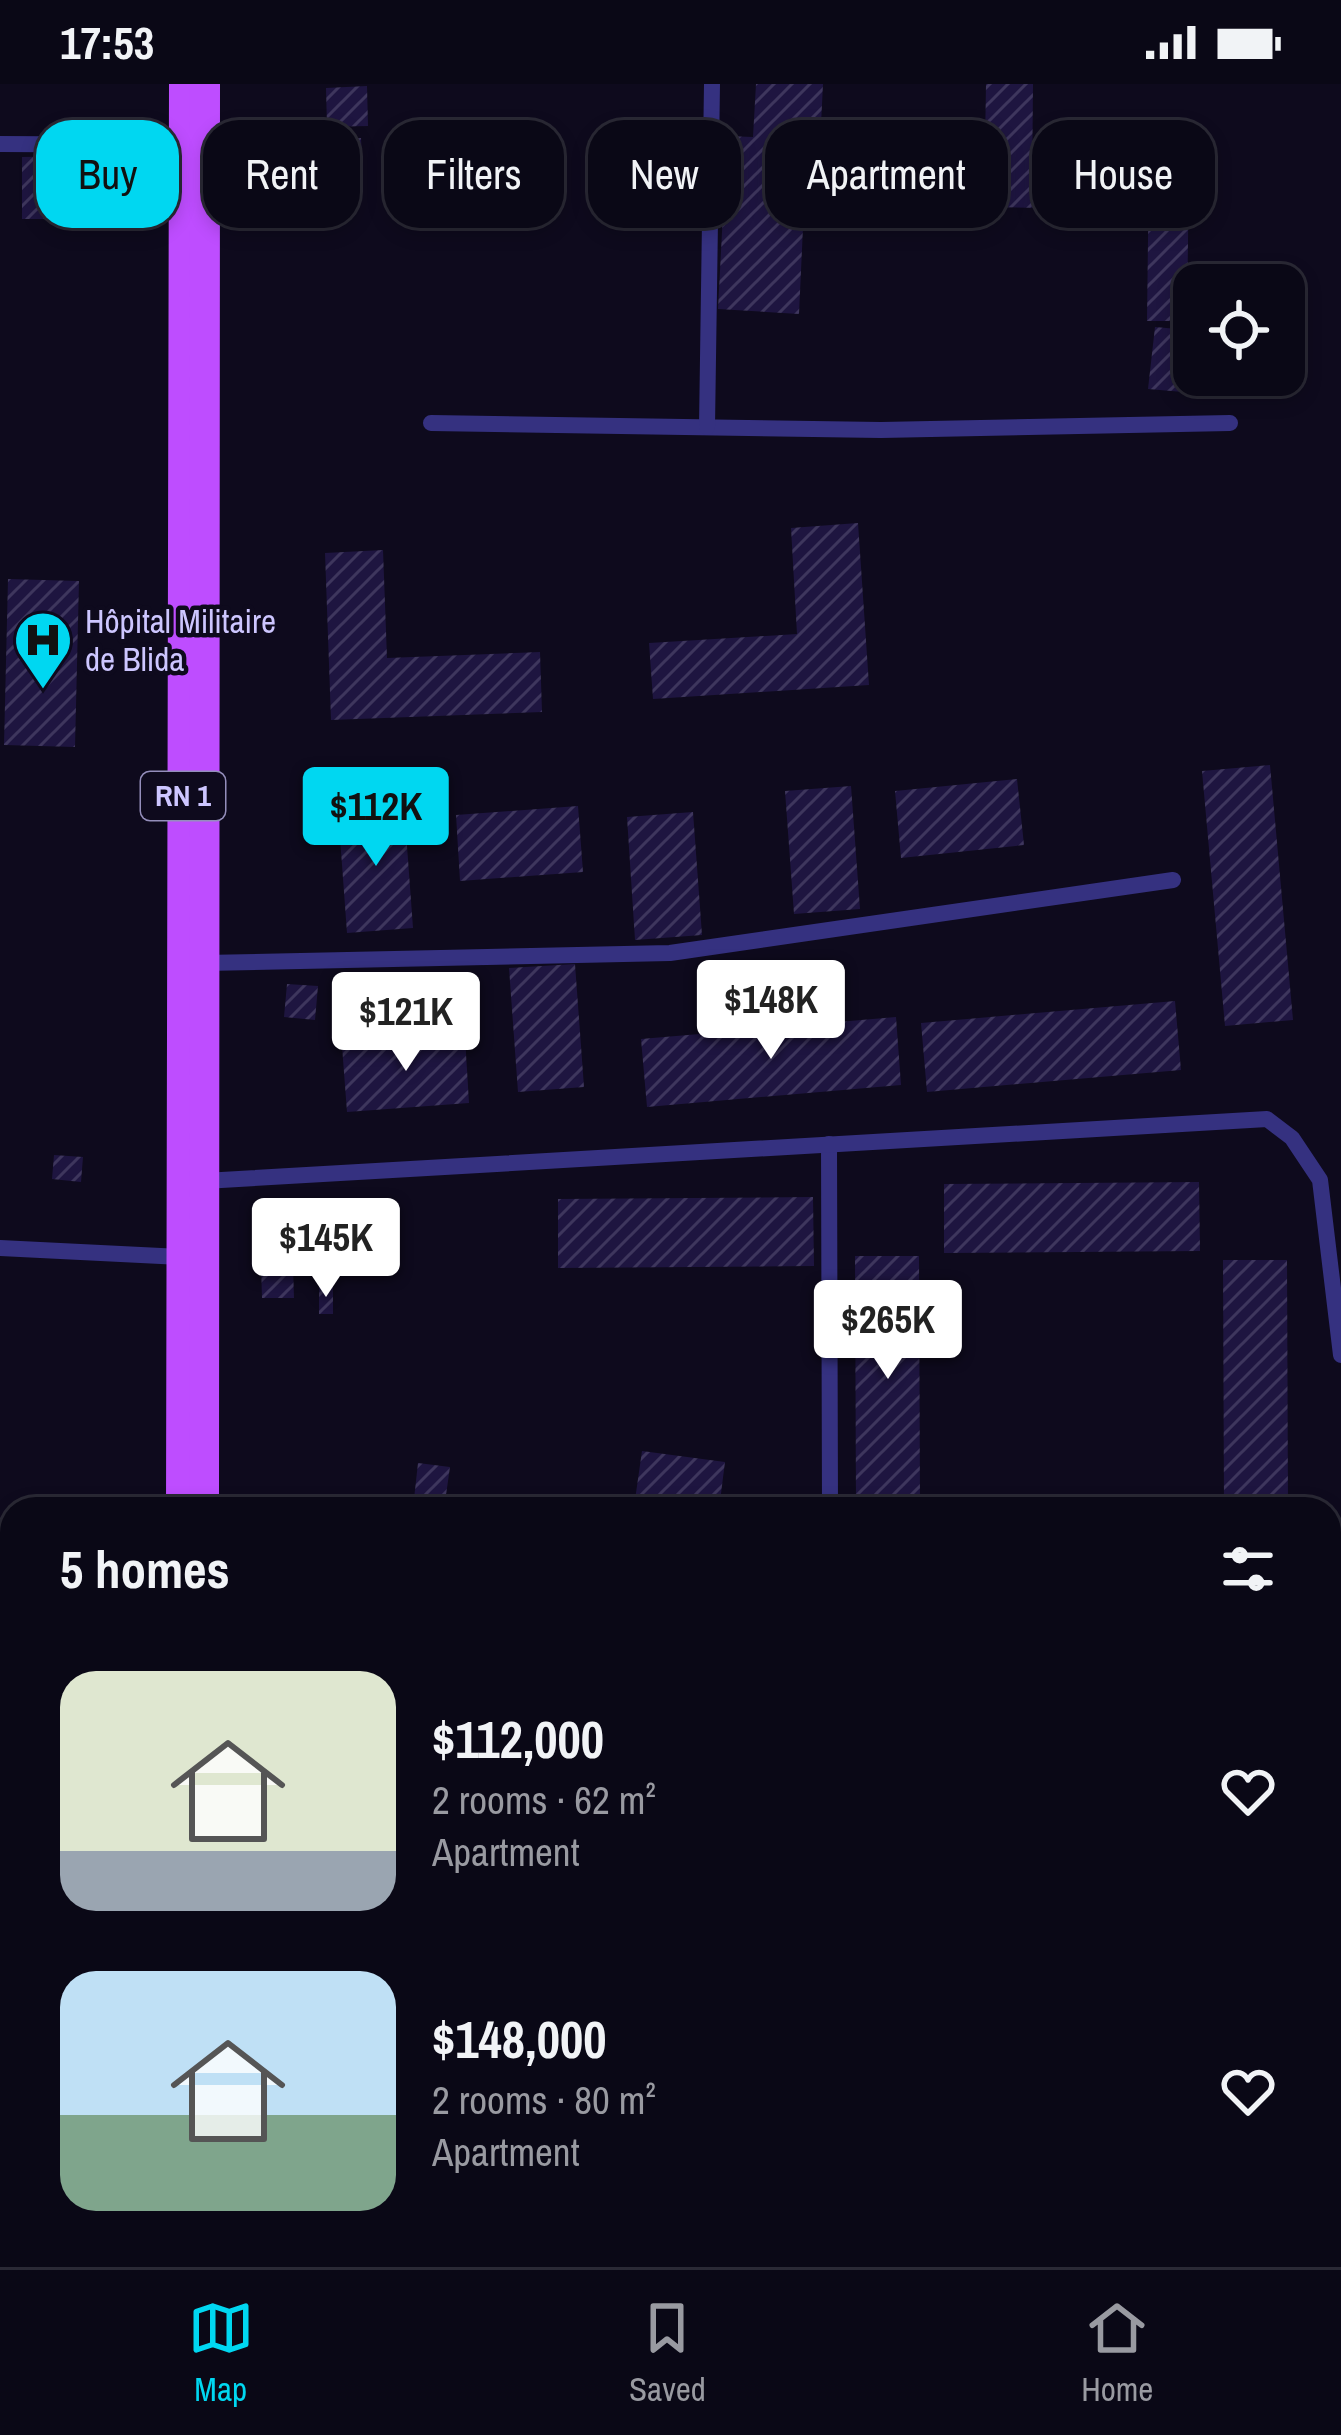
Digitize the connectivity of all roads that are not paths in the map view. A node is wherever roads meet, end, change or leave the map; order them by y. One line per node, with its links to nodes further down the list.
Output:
1 (184, 84): 5 (main road, RN 1)
2 (205, 84): 10 (main road, RN 1)
3 (712, 84): 8 (lane)
4 (0, 144): 5 (lane)
5 (184, 145): 14 (main road, RN 1)
6 (431, 423): 8 (lane)
7 (1230, 423): 8 (lane)
8 (706, 427)
9 (1173, 880): 10 (lane)
10 (204, 963): 12 (main road, RN 1)
11 (829, 1144): 12 (lane); 15 (lane); 18 (lane)
12 (204, 1181): 17 (main road, RN 1)
13 (0, 1248): 14 (lane)
14 (182, 1257): 16 (main road, RN 1)
15 (1341, 1355)
16 (181, 1497)
17 (204, 1497)
18 (830, 1497)

